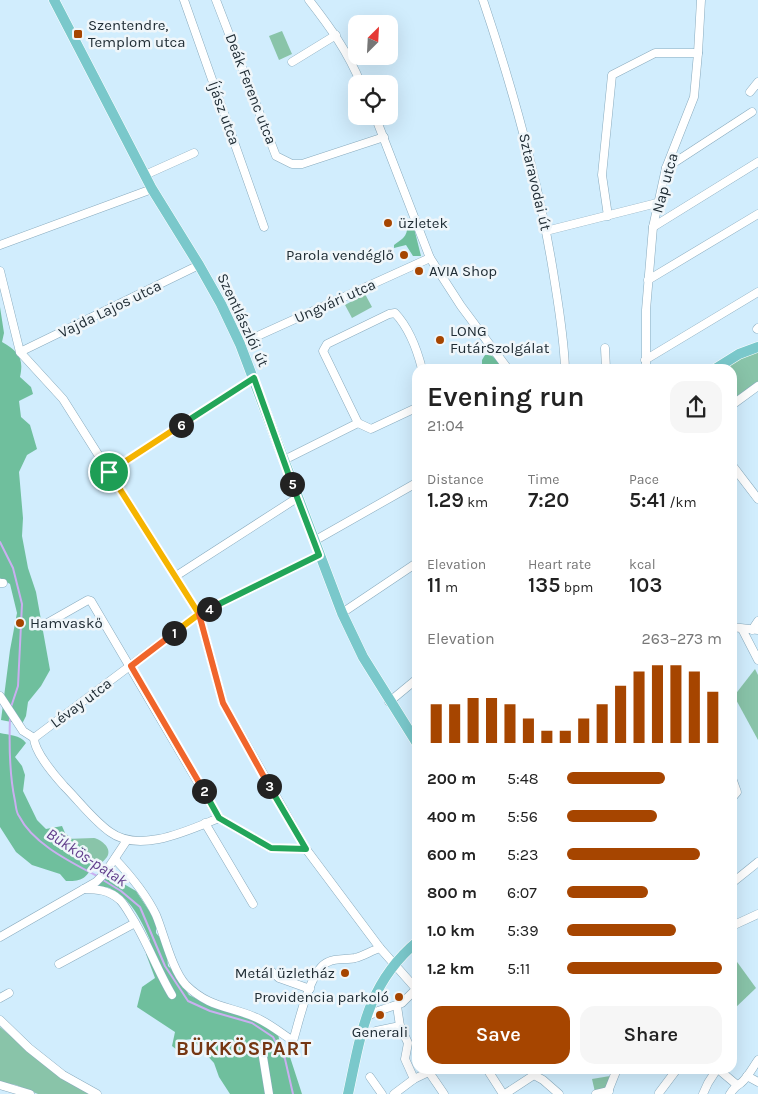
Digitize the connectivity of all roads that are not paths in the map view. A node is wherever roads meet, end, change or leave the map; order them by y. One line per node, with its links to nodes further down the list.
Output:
1 (54, 0): 19 (main road, Szentlászlói út)
2 (184, 0): 24 (street, Íjász utca)
3 (216, 0): 15 (street, Deák Ferenc utca)
4 (310, 0): 7 (street)
5 (483, 0): 26 (street, Sztaravodai út)
6 (701, 0): 8 (street, Nap utca)
7 (336, 35): 9 (street); 10 (street)
8 (698, 53): 18 (street, Nap utca); 23 (street)
9 (292, 62)
10 (357, 75)
11 (758, 82): 12 (street)
12 (750, 92)
13 (752, 112): 18 (street)
14 (379, 125): 15 (street)
15 (384, 137): 28 (street)
16 (194, 153): 19 (street)
17 (758, 162): 25 (street)
18 (666, 168): 21 (street, Nap utca)
19 (145, 175): 20 (main road, Szentlászlói út)
20 (152, 189): 27 (street); 29 (main road, Szentlászlói út)
21 (657, 203): 23 (street); 25 (street, Nap utca)
22 (758, 214): 31 (street)
23 (608, 216): 26 (street)
24 (264, 226)
25 (653, 227): 31 (street, Nap utca)
26 (546, 231): 40 (street, Sztaravodai út)
27 (0, 245)
28 (430, 258): 33 (street, Ungvári utca); 39 (street)
29 (199, 265): 33 (main road, Szentlászlói út); 36 (street, Vajda Lajos utca)
30 (0, 271): 36 (street)
31 (648, 280): 37 (street, Nap utca)
32 (758, 292): 37 (street)
33 (240, 344): 44 (main road, Szentlászlói út)
34 (758, 346): 43 (main road)
35 (605, 348): 41 (street)
36 (20, 352): 50 (street)
37 (645, 360): 42 (street, Nap utca)
38 (421, 364): 48 (street)
39 (504, 364)
40 (564, 364)
41 (606, 364)
42 (645, 364)
43 (723, 364)
44 (254, 378): 49 (main road, Szentlászlói út); 50 (street)
45 (758, 386): 46 (street)
46 (737, 401)
47 (412, 410): 48 (street)
48 (358, 423): 49 (street)
49 (284, 460): 53 (main road, Szentlászlói út)
50 (109, 472): 58 (street)
51 (737, 472): 54 (street)
52 (412, 485): 55 (street)
53 (297, 498): 55 (main road, Szentlászlói út); 58 (street)
54 (758, 499)
55 (314, 541): 56 (main road, Szentlászlói út)
56 (319, 555): 59 (main road, Szentlászlói út); 60 (street, Lévay utca)
57 (412, 566): 59 (street)
58 (176, 576): 60 (street)
59 (342, 613): 70 (main road, Szentlászlói út)
60 (199, 614): 67 (street, Lévay utca); 76 (street)
61 (758, 621): 65 (street)
62 (44, 625): 67 (street)
63 (737, 628): 64 (street)
64 (742, 629): 65 (street); 66 (street)
65 (755, 630)
66 (758, 660)
67 (131, 666): 72 (street, Lévay utca); 73 (street)
68 (412, 683): 70 (street)
69 (0, 696): 72 (street)
70 (390, 702): 71 (main road, Szentlászlói út)
71 (412, 736)
72 (34, 738): 75 (street)
73 (219, 818): 74 (street); 76 (street)
74 (206, 823): 75 (street); 81 (street)
75 (128, 840): 77 (street)
76 (306, 849): 87 (street)
77 (115, 859): 80 (street); 92 (street)
78 (758, 862): 79 (street)
79 (737, 879)
80 (82, 890): 83 (street); 85 (street)
81 (253, 904)
82 (758, 914): 84 (street)
83 (135, 923): 89 (street); 95 (street)
84 (737, 924)
85 (0, 937)
86 (412, 946): 88 (main road)
87 (380, 948): 88 (street); 92 (street)
88 (393, 963): 91 (street); 98 (main road)
89 (59, 964)
90 (272, 971): 92 (street)
91 (412, 984)
92 (310, 989)
93 (9, 993): 96 (street)
94 (412, 995): 97 (street)
95 (172, 996)
96 (0, 998)
97 (396, 1006): 98 (street); 100 (street)
98 (366, 1017): 123 (main road)
99 (0, 1020): 121 (street)
100 (400, 1026): 101 (street); 114 (street)
101 (376, 1031)
102 (263, 1057): 122 (street)
103 (758, 1060): 112 (street)
104 (424, 1074): 114 (street)
105 (434, 1074): 126 (street)
106 (491, 1074): 127 (street)
107 (615, 1074): 118 (street)
108 (673, 1074): 119 (street)
109 (714, 1074): 130 (street)
110 (724, 1074): 117 (street)
111 (534, 1075): 127 (street); 128 (street)
112 (747, 1076): 115 (street); 117 (street)
113 (370, 1077): 124 (street)
114 (414, 1079): 125 (street)
115 (758, 1082)
116 (0, 1085): 120 (street)
117 (737, 1085): 131 (street)
118 (608, 1093): 129 (street)
119 (659, 1093)
120 (30, 1094)
121 (97, 1094)
122 (269, 1094)
123 (348, 1094)
124 (382, 1094)
125 (394, 1094)
126 (444, 1094)
127 (504, 1094)
128 (559, 1094)
129 (596, 1094)
130 (703, 1094)
131 (730, 1094)

